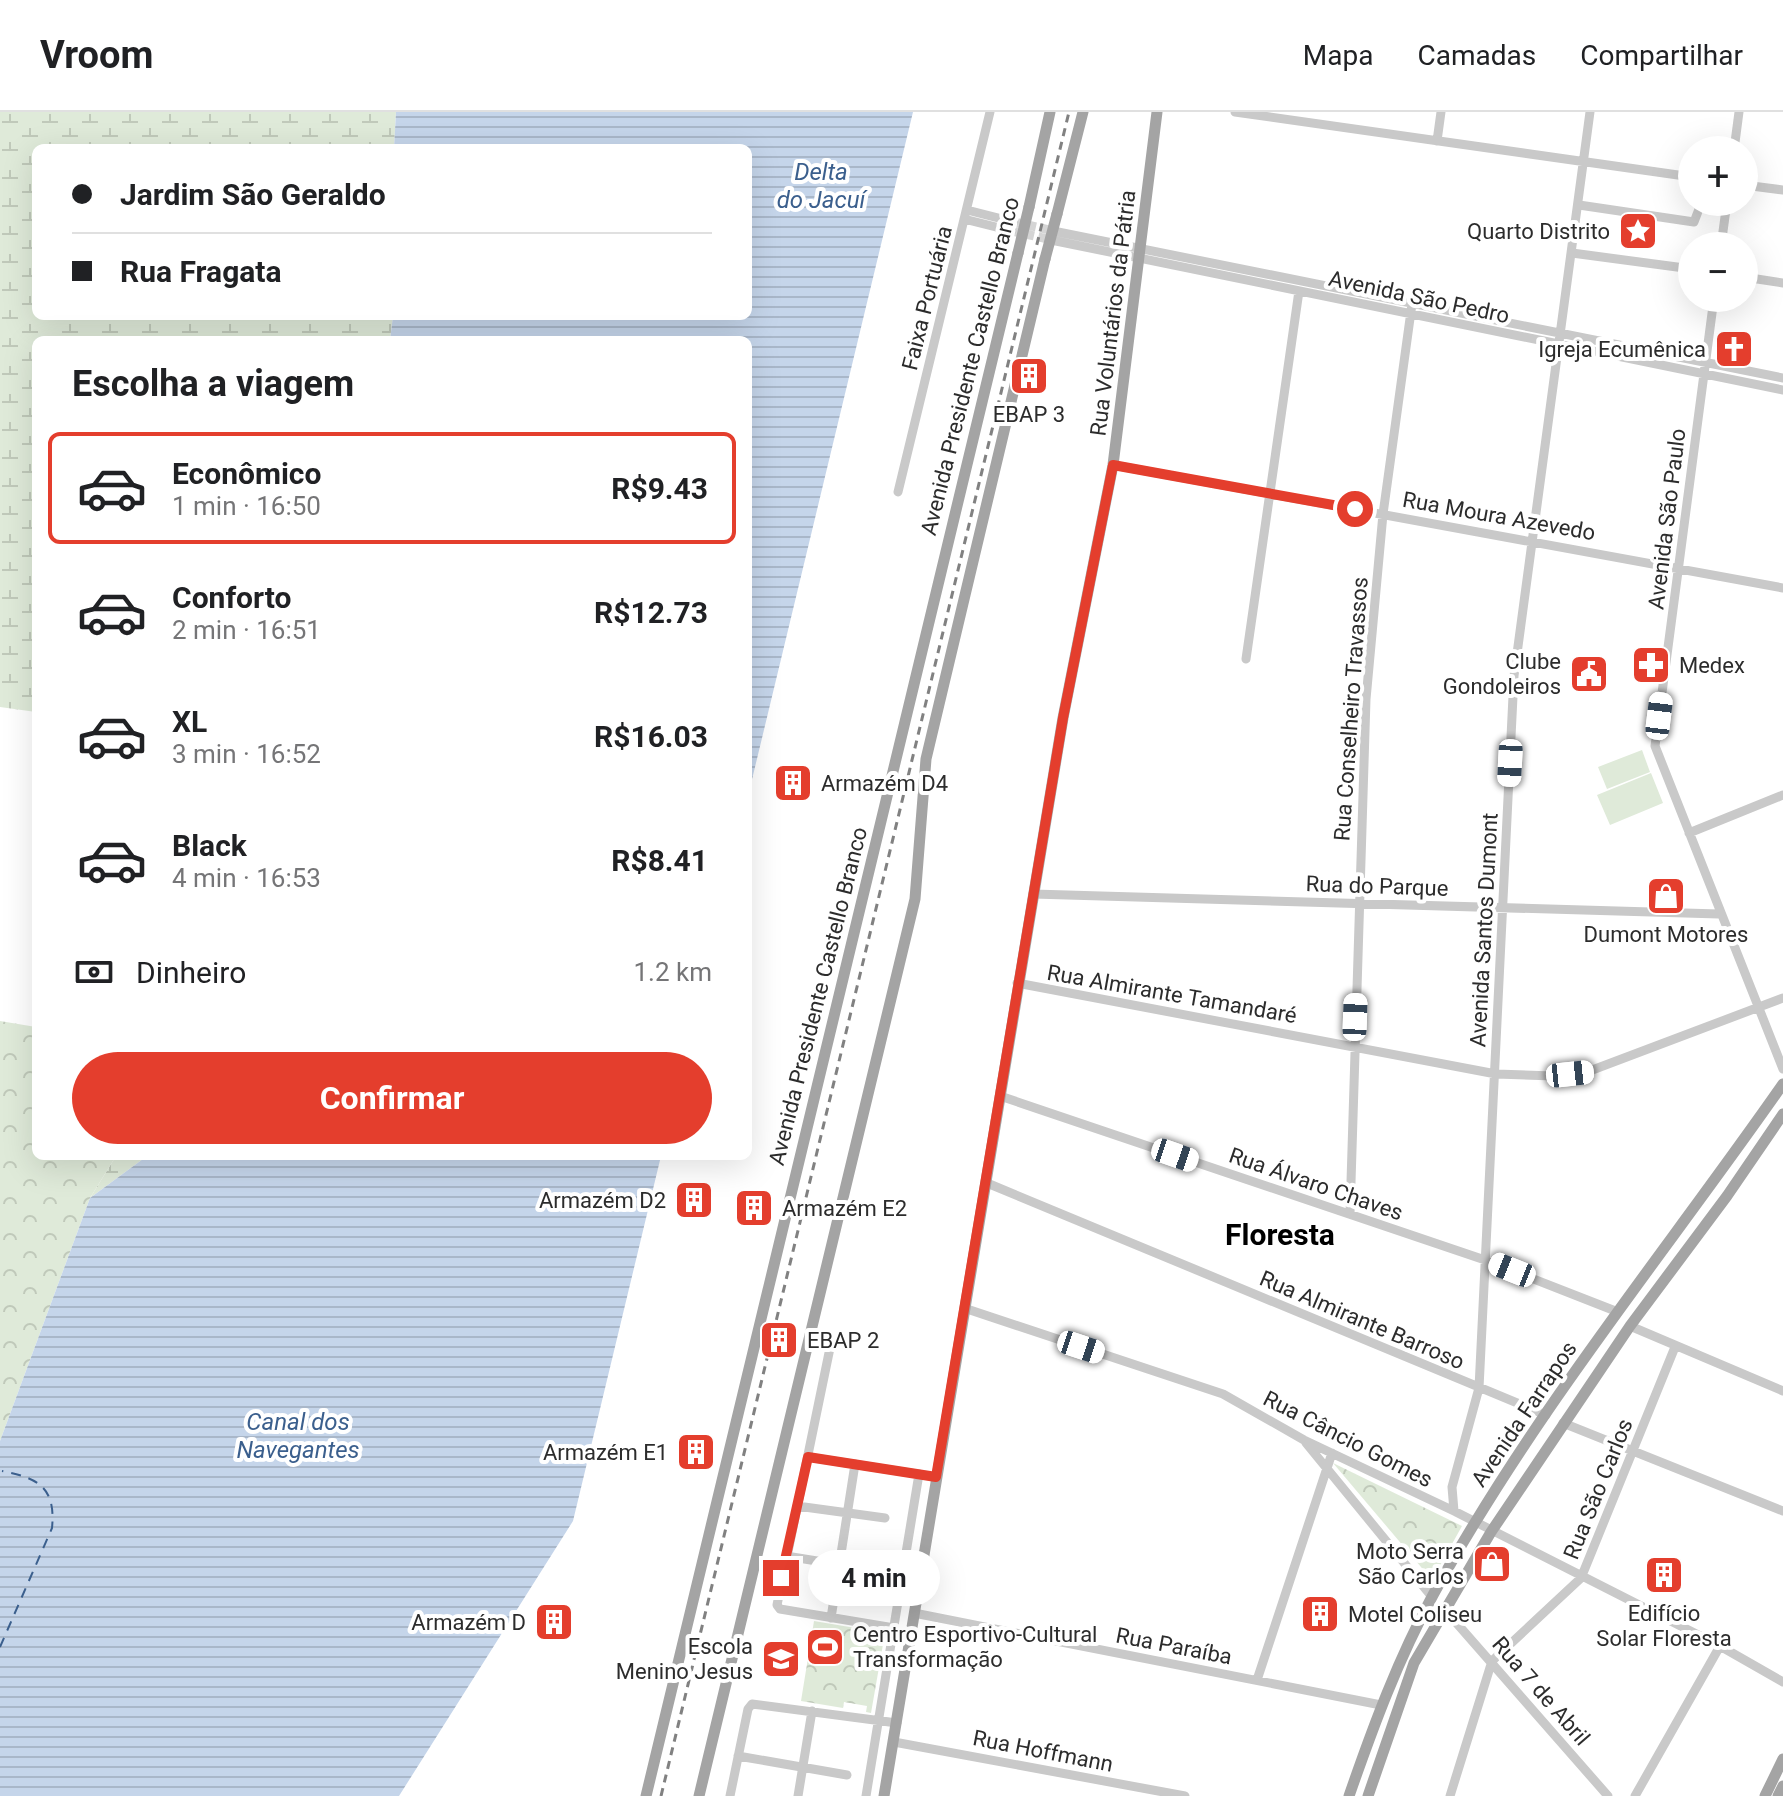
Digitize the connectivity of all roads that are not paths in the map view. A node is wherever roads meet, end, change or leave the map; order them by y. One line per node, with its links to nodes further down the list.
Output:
1 (990, 112): 19 (street, Faixa Portuária)
2 (1050, 112): 113 (main road, Avenida Presidente Castello Branco, bridge)
3 (1083, 112): 112 (main road, bridge)
4 (1157, 112): 24 (main road, Rua Voluntários da Pátria)
5 (1235, 112): 9 (street)
6 (1441, 112): 11 (street)
7 (1590, 112): 13 (street, Avenida Santos Dumont)
8 (1739, 112): 10 (street)
9 (1311, 117): 11 (street)
10 (1736, 136)
11 (1437, 141): 12 (street)
12 (1565, 159): 13 (street); 15 (street)
13 (1584, 162): 14 (street); 15 (street, Avenida Santos Dumont)
14 (1678, 175)
15 (1582, 180): 18 (street, Avenida Santos Dumont)
16 (1758, 187): 17 (street)
17 (1783, 190)
18 (1579, 205): 20 (street); 23 (street, Avenida Santos Dumont)
19 (966, 214): 21 (street); 40 (street, Faixa Portuária)
20 (1696, 216)
21 (1013, 227)
22 (1057, 236): 24 (street)
23 (1572, 253): 25 (street); 30 (street, Avenida Santos Dumont)
24 (1142, 254): 28 (street, Avenida São Pedro); 29 (street, Avenida São Pedro); 39 (main road, Rua Voluntários da Pátria)
25 (1678, 267)
26 (1758, 279): 27 (street)
27 (1783, 283)
28 (1299, 291): 29 (street, Avenida São Pedro); 41 (street)
29 (1411, 309): 32 (street, Avenida São Pedro); 34 (street, Avenida São Pedro); 42 (street, Rua Conselheiro Travassos)
30 (1565, 310): 32 (street); 33 (street, Avenida Santos Dumont)
31 (1712, 312): 35 (street, Avenida São Paulo)
32 (1541, 329): 33 (street, Avenida São Pedro)
33 (1562, 334): 34 (street, Avenida Santos Dumont); 35 (street, Avenida São Pedro)
34 (1560, 345): 36 (street, Avenida São Pedro); 43 (street, Avenida Santos Dumont)
35 (1706, 363): 36 (street, Avenida São Paulo); 37 (street, Avenida São Pedro)
36 (1704, 374): 38 (street, Avenida São Pedro); 44 (street, Avenida São Paulo)
37 (1783, 378)
38 (1783, 390)
39 (1113, 465): 41 (street, Rua Moura Azevedo); 49 (main road, Rua Voluntários da Pátria)
40 (898, 492)
41 (1270, 494): 42 (street, Rua Moura Azevedo); 46 (street)
42 (1383, 514): 43 (street, Rua Moura Azevedo); 50 (street, Rua Conselheiro Travassos)
43 (1531, 540): 44 (street, Rua Moura Azevedo); 51 (street, Avenida Santos Dumont)
44 (1679, 567): 45 (street, Rua Moura Azevedo); 48 (street, Avenida São Paulo)
45 (1783, 588)
46 (1246, 659)
47 (1783, 795): 48 (street)
48 (1689, 833): 52 (street)
49 (1033, 894): 50 (street, Rua do Parque); 53 (main road, Rua Voluntários da Pátria)
50 (1359, 903): 51 (street, Rua do Parque); 56 (street, Rua Conselheiro Travassos)
51 (1503, 907): 52 (street, Rua do Parque); 58 (street, Avenida Santos Dumont)
52 (1719, 914): 55 (street)
53 (1017, 983): 56 (street, Rua Almirante Tamandaré); 60 (main road, Rua Voluntários da Pátria)
54 (1783, 998): 55 (street, Rua Almirante Tamandaré)
55 (1758, 1007): 57 (street); 58 (street, Rua Almirante Tamandaré)
56 (1354, 1046): 58 (street, Rua Almirante Tamandaré); 63 (street, Rua Conselheiro Travassos)
57 (1783, 1069)
58 (1496, 1074): 64 (street, Avenida Santos Dumont)
59 (1783, 1084): 66 (main road, Avenida Farrapos)
60 (1000, 1096): 62 (main road, Rua Voluntários da Pátria); 63 (street, Rua Álvaro Chaves)
61 (1783, 1114): 67 (main road, Avenida Farrapos)
62 (987, 1183): 65 (main road, Rua Voluntários da Pátria); 70 (street, Rua Almirante Barroso)
63 (1350, 1214): 64 (street, Rua Álvaro Chaves)
64 (1485, 1260): 66 (street, Rua Álvaro Chaves); 70 (street, Avenida Santos Dumont)
65 (967, 1309): 74 (street, Rua Câncio Gomes); 81 (main road, Rua Voluntários da Pátria)
66 (1618, 1312): 72 (main road, Avenida Farrapos)
67 (1630, 1326): 68 (street); 73 (main road, Avenida Farrapos)
68 (1675, 1347): 71 (street); 75 (street, Rua São Carlos)
69 (830, 1348): 77 (street)
70 (1479, 1388): 72 (street, Rua Almirante Barroso); 83 (street, Avenida Santos Dumont)
71 (1783, 1391)
72 (1546, 1415): 87 (main road, Avenida Farrapos)
73 (1563, 1423): 75 (street); 88 (main road, Avenida Farrapos)
74 (1304, 1440): 76 (street, Rua Câncio Gomes); 79 (street)
75 (1632, 1449): 84 (street); 92 (street, Rua São Carlos)
76 (1332, 1453): 79 (street); 83 (street, Rua Câncio Gomes)
77 (808, 1457): 78 (street); 82 (street)
78 (855, 1464): 80 (street); 85 (street)
79 (1327, 1469): 93 (street); 100 (street)
80 (919, 1474): 81 (street); 97 (street)
81 (936, 1477): 95 (main road, Rua Voluntários da Pátria)
82 (797, 1506): 85 (street); 89 (street)
83 (1454, 1511): 87 (street, Rua Câncio Gomes)
84 (1783, 1511)
85 (848, 1513): 86 (street); 90 (street)
86 (885, 1518)
87 (1475, 1522): 88 (street, Rua Câncio Gomes); 93 (main road, Avenida Farrapos)
88 (1491, 1532): 92 (street, Rua Câncio Gomes); 94 (main road, Avenida Farrapos)
89 (786, 1556): 90 (street); 96 (street)
90 (840, 1565): 91 (street); 96 (street)
91 (885, 1572)
92 (1581, 1578): 98 (street, Rua Câncio Gomes); 99 (street, Rua São Carlos)
93 (1432, 1597): 102 (main road, Avenida Farrapos)
94 (1446, 1611): 99 (street, Rua 7 de Abril); 120 (main road, Avenida Farrapos)
95 (914, 1613): 100 (street, Rua Paraíba); 105 (main road, Rua Voluntários da Pátria)
96 (831, 1618): 97 (street)
97 (894, 1628): 104 (street)
98 (1720, 1646): 101 (street, Rua Câncio Gomes); 123 (street)
99 (1492, 1661): 121 (street, Rua São Carlos); 122 (street, Rua 7 de Abril)
100 (1257, 1680): 102 (street, Rua Paraíba)
101 (1783, 1682)
102 (1381, 1705): 119 (main road, Avenida Farrapos)
103 (812, 1711): 104 (street); 107 (street); 109 (street)
104 (878, 1720): 105 (street); 116 (street)
105 (897, 1723): 106 (main road, Rua Voluntários da Pátria)
106 (894, 1742): 117 (main road, Rua Voluntários da Pátria); 118 (street, Rua Hoffmann)
107 (738, 1756): 109 (street); 114 (street)
108 (1783, 1759): 124 (main road)
109 (803, 1769): 110 (street); 115 (street)
110 (847, 1775)
111 (1783, 1786): 125 (main road)
112 (701, 1792)
113 (646, 1796)
114 (730, 1796)
115 (798, 1796)
116 (866, 1796)
117 (884, 1796)
118 (1185, 1796)
119 (1349, 1796)
120 (1368, 1796)
121 (1450, 1796)
122 (1608, 1796)
123 (1635, 1796)
124 (1765, 1796)
125 (1778, 1796)

